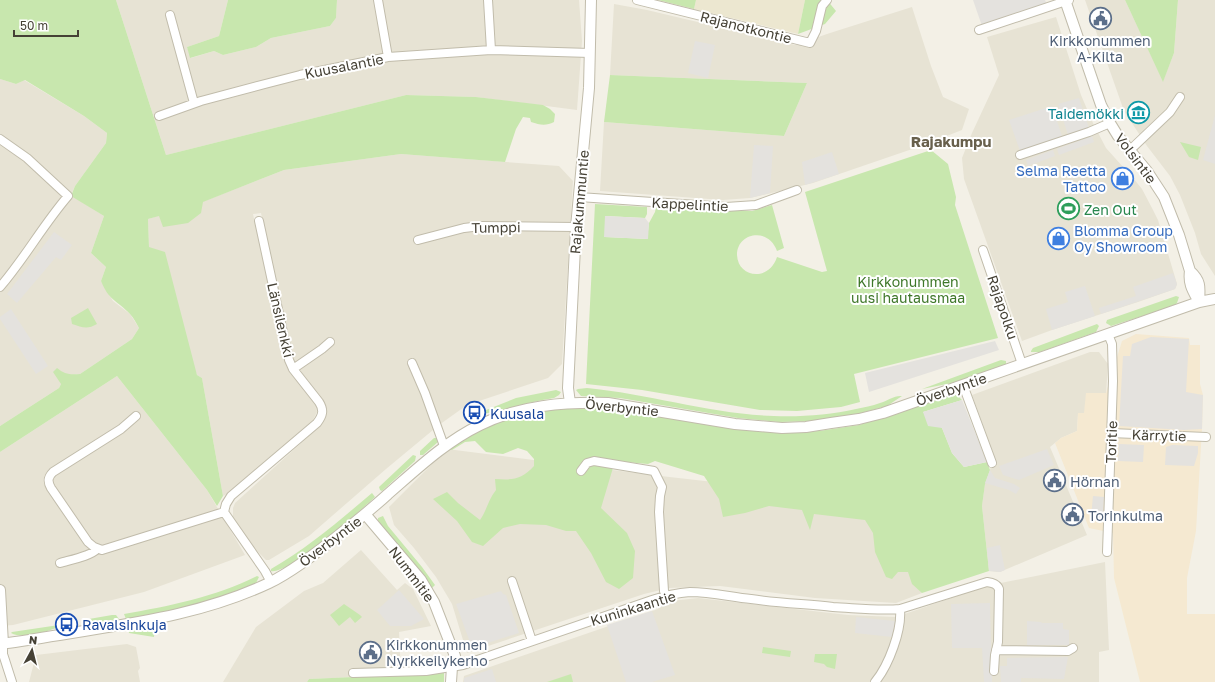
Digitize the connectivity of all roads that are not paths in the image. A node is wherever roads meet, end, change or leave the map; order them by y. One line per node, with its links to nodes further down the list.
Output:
1 (378, 0): 11 (street)
2 (488, 0): 9 (street)
3 (591, 0): 10 (street, Rajakummuntie)
4 (637, 0): 5 (street, Rajanotkontie)
5 (827, 0)
6 (1067, 0): 8 (street); 15 (street, Volsintie)
7 (170, 15): 13 (street)
8 (979, 30)
9 (491, 50): 10 (street, Kuusalantie); 11 (street, Kuusalantie)
10 (590, 53): 20 (street, Rajakummuntie)
11 (388, 57): 13 (street, Kuusalantie)
12 (1180, 97): 17 (street)
13 (194, 103): 14 (street, Kuusalantie)
14 (159, 116)
15 (1110, 123): 17 (street, Volsintie); 18 (street)
16 (0, 139): 25 (street)
17 (1130, 150): 27 (street, Volsintie)
18 (1020, 155)
19 (797, 190): 20 (street, Kappelintie)
20 (579, 197): 22 (street, Rajakummuntie)
21 (259, 220): 32 (street, Länsilenkki)
22 (576, 228): 23 (street, Tumppi); 34 (street, Rajakummuntie)
23 (418, 240)
24 (983, 250): 31 (street, Rajapolku)
25 (0, 287)
26 (1215, 299): 27 (street, Överbyntie)
27 (1199, 302): 28 (street, Överbyntie)
28 (1108, 334): 31 (street, Överbyntie); 36 (street, Toritie)
29 (330, 342): 32 (street)
30 (412, 363): 38 (street)
31 (1022, 364): 33 (street, Överbyntie)
32 (294, 369): 41 (street, Länsilenkki)
33 (963, 386): 34 (street, Överbyntie); 39 (street)
34 (570, 403): 38 (street, Överbyntie)
35 (136, 416): 43 (street)
36 (1111, 433): 37 (street, Kärrytie); 44 (street, Toritie)
37 (1206, 437)
38 (444, 446): 42 (street, Överbyntie)
39 (992, 463)
40 (581, 471): 49 (street)
41 (224, 512): 43 (street); 47 (street)
42 (365, 514): 47 (street, Överbyntie); 55 (street, Nummitie)
43 (97, 549): 45 (street)
44 (1107, 552)
45 (60, 563)
46 (512, 581): 51 (street)
47 (271, 582): 52 (street, Överbyntie)
48 (0, 590): 52 (street)
49 (666, 596): 50 (street, Kuninkaantie); 51 (street, Kuninkaantie)
50 (900, 609): 54 (street, Kuninkaantie); 60 (street)
51 (532, 641): 55 (street, Kuninkaantie)
52 (1, 644): 58 (street)
53 (1073, 648): 54 (street)
54 (996, 650): 56 (street)
55 (452, 667): 57 (street, Kuninkaantie); 59 (street, Nummitie)
56 (994, 671)
57 (353, 673)
58 (12, 682)
59 (451, 682)
60 (875, 682)

